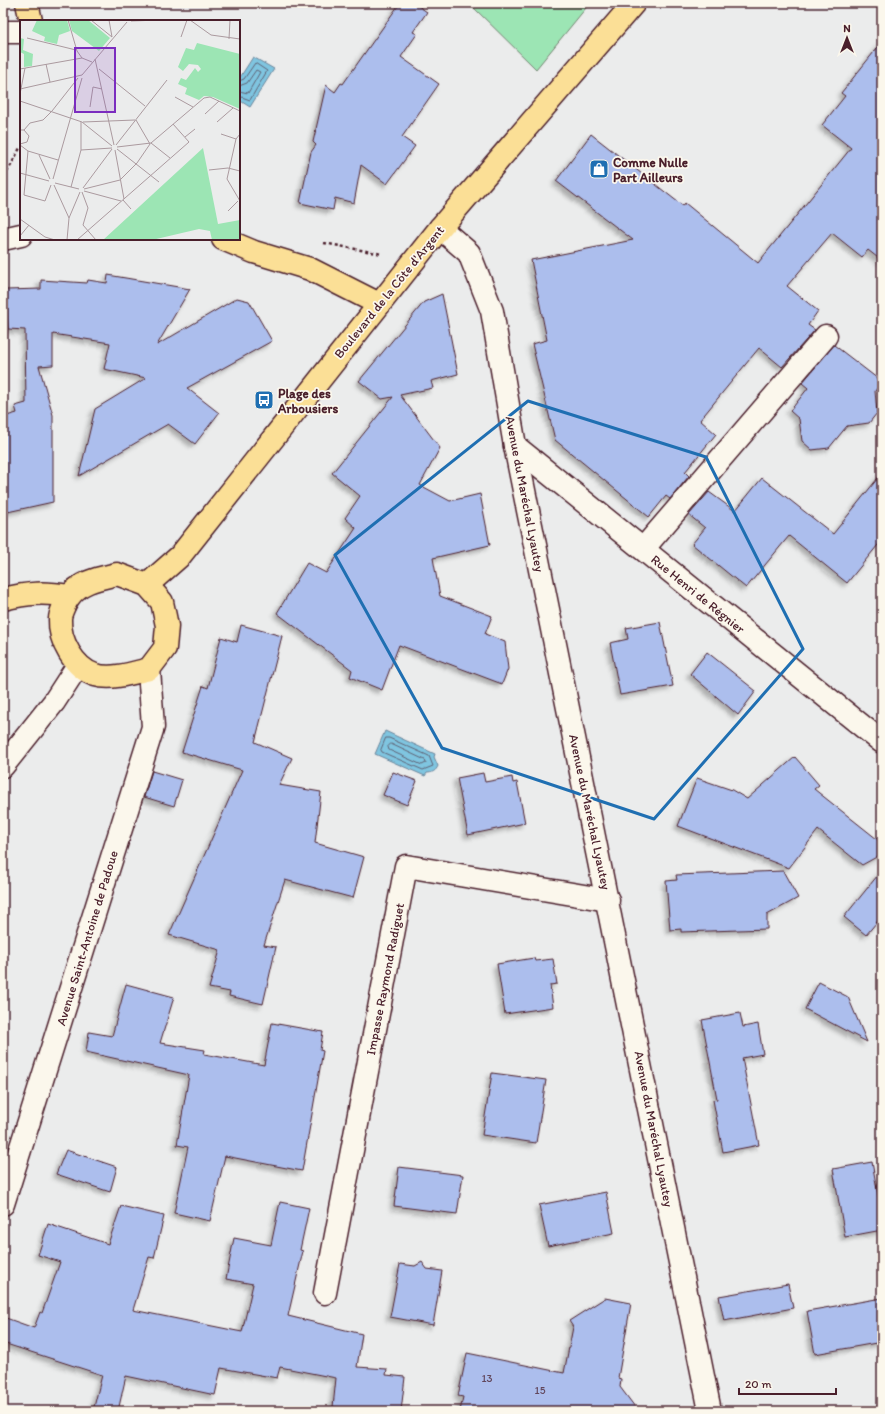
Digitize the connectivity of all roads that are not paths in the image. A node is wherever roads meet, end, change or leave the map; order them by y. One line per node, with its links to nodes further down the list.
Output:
1 (27, 3): 3 (main road)
2 (634, 3): 6 (main road, Boulevard de la Côte d'Argent)
3 (31, 20)
4 (3, 32): 5 (street)
5 (20, 32)
6 (440, 228): 10 (main road, Boulevard de la Côte d'Argent); 12 (street, Avenue du Maréchal Lyautey)
7 (20, 235): 8 (street)
8 (3, 239)
9 (225, 240): 10 (main road)
10 (379, 304): 14 (main road, Boulevard de la Côte d'Argent)
11 (826, 336): 13 (street)
12 (515, 446): 13 (street, Rue Henri de Régnier); 21 (street, Avenue du Maréchal Lyautey)
13 (643, 549): 19 (street, Rue Henri de Régnier)
14 (148, 585): 15 (main road); 18 (main road)
15 (69, 596): 16 (main road); 17 (main road)
16 (3, 599)
17 (78, 665): 18 (main road); 20 (street)
18 (149, 669): 22 (street, Avenue Saint-Antoine de Padoue)
19 (882, 742)
20 (3, 766)
21 (608, 900): 23 (street, Impasse Raymond Radiguet); 24 (street, Avenue du Maréchal Lyautey)
22 (3, 1204)
23 (325, 1293)
24 (710, 1411)

